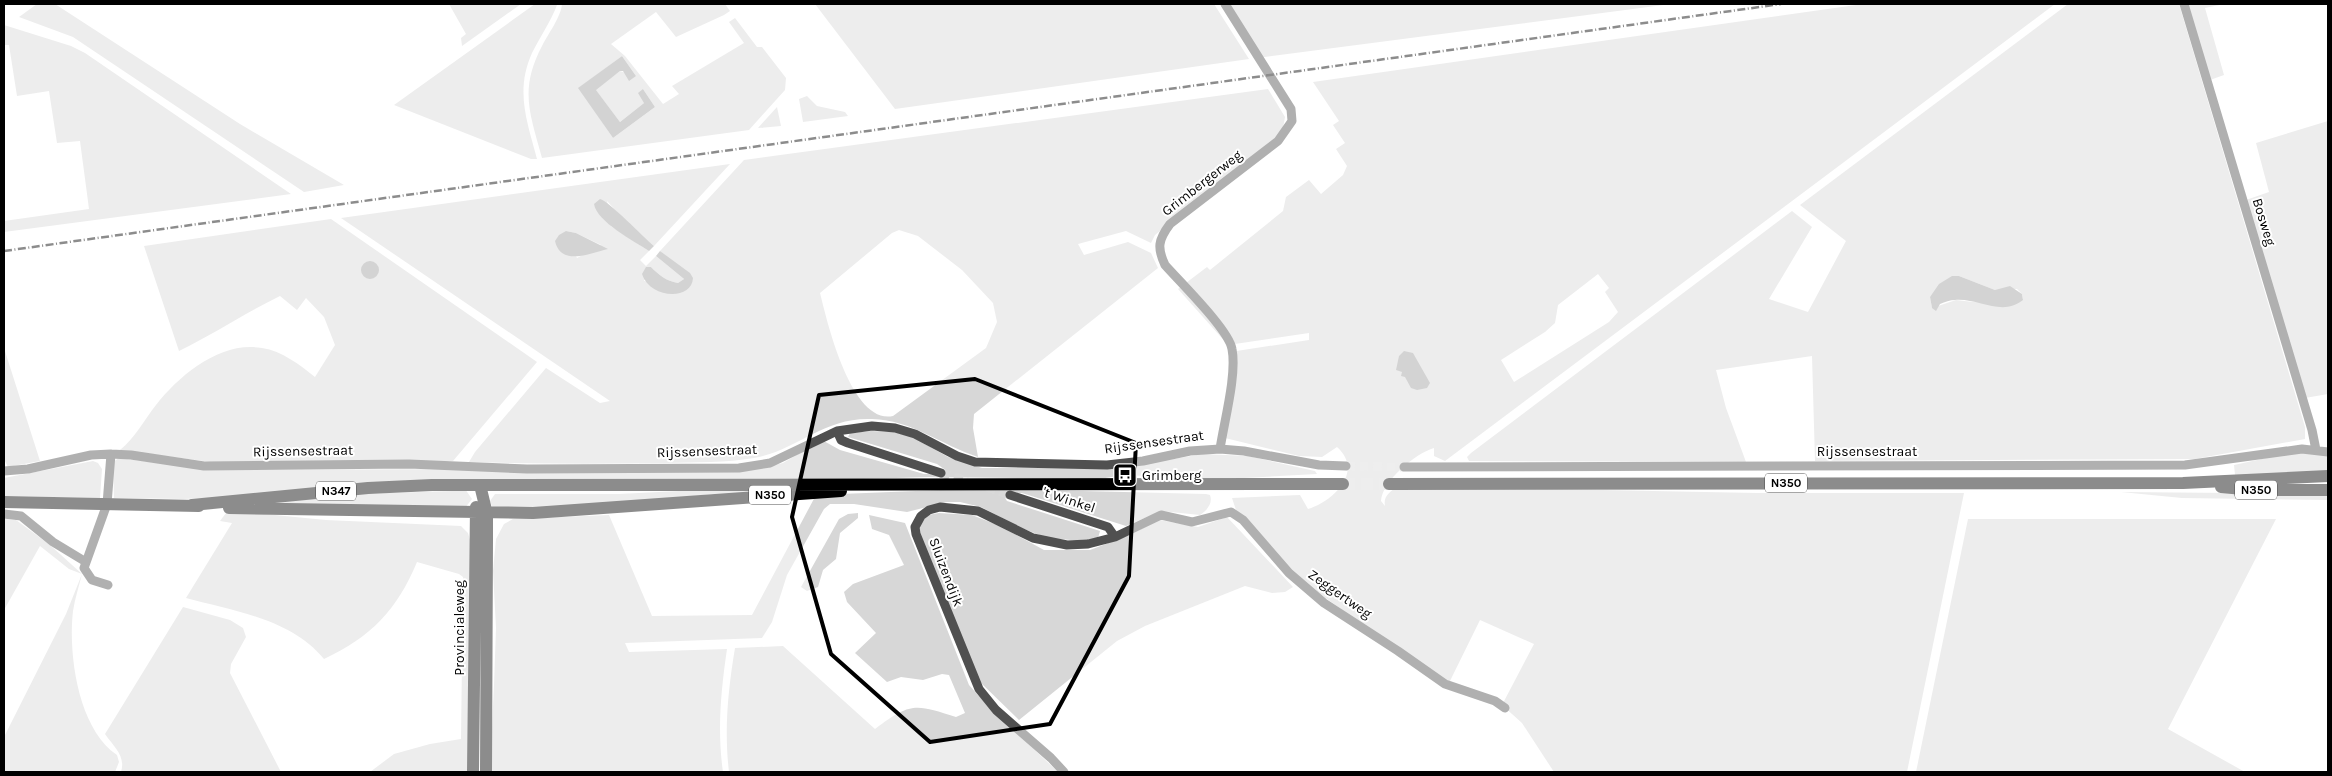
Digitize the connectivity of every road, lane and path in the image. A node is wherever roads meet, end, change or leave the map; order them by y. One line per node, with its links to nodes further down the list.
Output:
1 (1225, 4): 4 (street, Grimbergerweg)
2 (2184, 4): 5 (street, Bosweg)
3 (837, 431): 4 (street, Rijssensestraat); 7 (street, Rijssensestraat); 11 (street)
4 (1220, 449): 8 (street, Rijssensestraat)
5 (2316, 450): 6 (street, Rijssensestraat); 9 (street, Rijssensestraat)
6 (2328, 452)
7 (111, 454): 10 (street, Rijssensestraat); 21 (street)
8 (1346, 466)
9 (1404, 467)
10 (4, 471)
11 (941, 473)
12 (2328, 476): 13 (main road, N350)
13 (2183, 483): 15 (main road, N350); 18 (main road, N350)
14 (1343, 484): 17 (main road, N350)
15 (1389, 484)
16 (480, 485): 17 (main road, N350); 22 (main road, N347); 24 (main road)
17 (888, 486): 24 (main road, N350)
18 (2328, 490)
19 (1010, 495): 25 (street, 't Winkel)
20 (4, 502): 21 (main road, N347)
21 (107, 504): 22 (main road, N347); 26 (street)
22 (192, 505): 24 (main road, N347)
23 (4, 514): 26 (street)
24 (481, 514): 29 (main road, Provincialeweg); 30 (main road, Provincialeweg)
25 (1115, 537): 28 (street, Zeggertweg); 31 (street, Sluizendijk)
26 (86, 562): 27 (street)
27 (108, 585)
28 (1505, 708)
29 (473, 772)
30 (486, 772)
31 (1064, 772)

